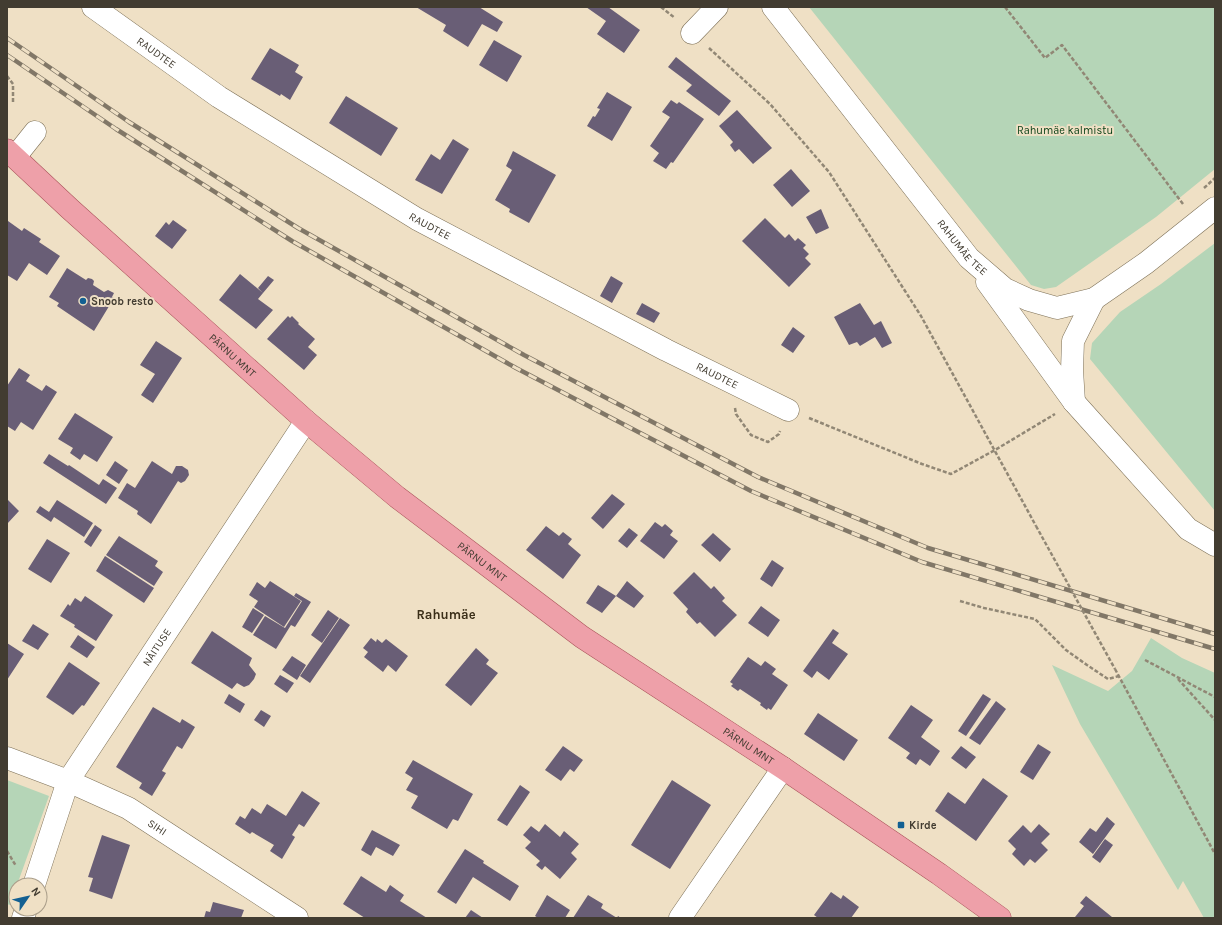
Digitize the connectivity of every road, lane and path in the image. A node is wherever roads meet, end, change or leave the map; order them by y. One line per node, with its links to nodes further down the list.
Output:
1 (93, 7): 16 (street, RAUDTEE)
2 (661, 7): 6 (path)
3 (717, 7): 6 (street)
4 (773, 7): 13 (street, RAHUMÄE TEE)
5 (1005, 7): 11 (path)
6 (692, 32): 19 (path)
7 (7, 76): 8 (path)
8 (13, 103)
9 (34, 132): 10 (street)
10 (11, 154): 17 (main road, PÄRNU MNT)
11 (1183, 204)
12 (1215, 208): 14 (street, RAHUMÄE TEE)
13 (969, 258): 14 (street, RAHUMÄE TEE); 15 (street)
14 (1094, 299): 15 (street)
15 (1074, 402): 20 (street)
16 (788, 410): 19 (path)
17 (306, 421): 28 (main road, PÄRNU MNT); 29 (street, NÄITUSE)
18 (1042, 422): 19 (path)
19 (995, 450): 23 (path, bridge)
20 (1215, 545)
21 (960, 602): 23 (path)
22 (1145, 660): 24 (path)
23 (1118, 676): 30 (path)
24 (1176, 677): 25 (path); 26 (path)
25 (1215, 697)
26 (1215, 720)
27 (7, 758): 29 (street, SIHI)
28 (783, 768): 33 (street); 34 (main road, PÄRNU MNT)
29 (68, 781): 31 (street, NÄITUSE); 32 (street, SIHI)
30 (1215, 854)
31 (37, 877)
32 (297, 918)
33 (680, 918)
34 (1000, 918)

